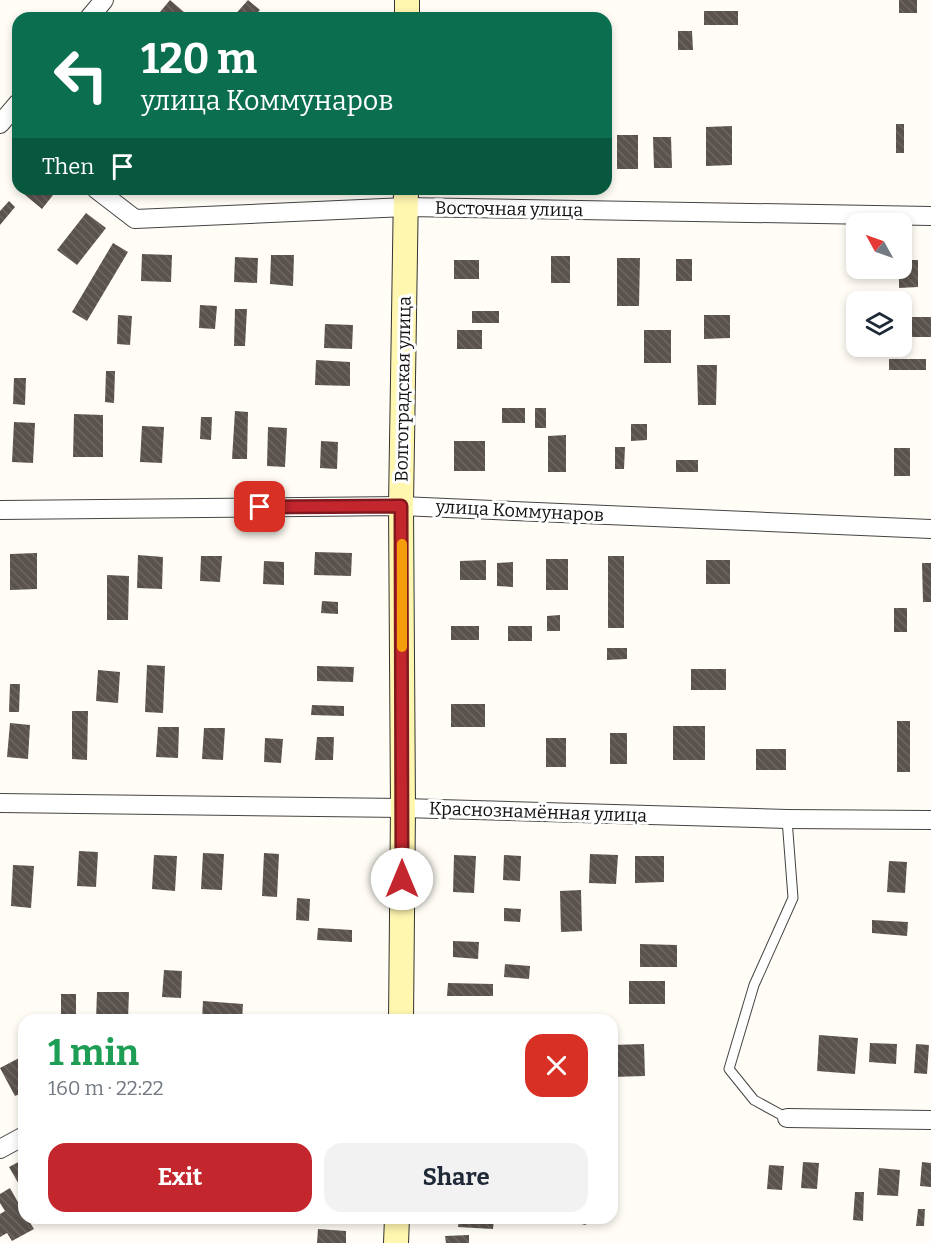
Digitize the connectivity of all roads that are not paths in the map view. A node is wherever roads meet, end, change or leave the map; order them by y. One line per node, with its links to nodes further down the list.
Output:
1 (104, 195): 2 (street, Восточная улица)
2 (406, 198): 3 (street, Восточная улица); 4 (main road, Волгоградская улица)
3 (931, 216)
4 (401, 506): 5 (street, улица Коммунаров); 6 (street, улица Коммунаров); 8 (main road, Волгоградская улица)
5 (0, 510)
6 (931, 529)
7 (0, 803): 8 (street, Краснознамённая улица)
8 (403, 808): 9 (street, Краснознамённая улица); 11 (main road, Волгоградская улица)
9 (787, 819): 10 (street, Краснознамённая улица); 12 (lane)
10 (931, 820)
11 (401, 1014)
12 (787, 1118): 13 (street)
13 (931, 1120)
14 (18, 1139): 15 (street)
15 (0, 1149)
16 (397, 1224): 17 (main road)
17 (396, 1243)

